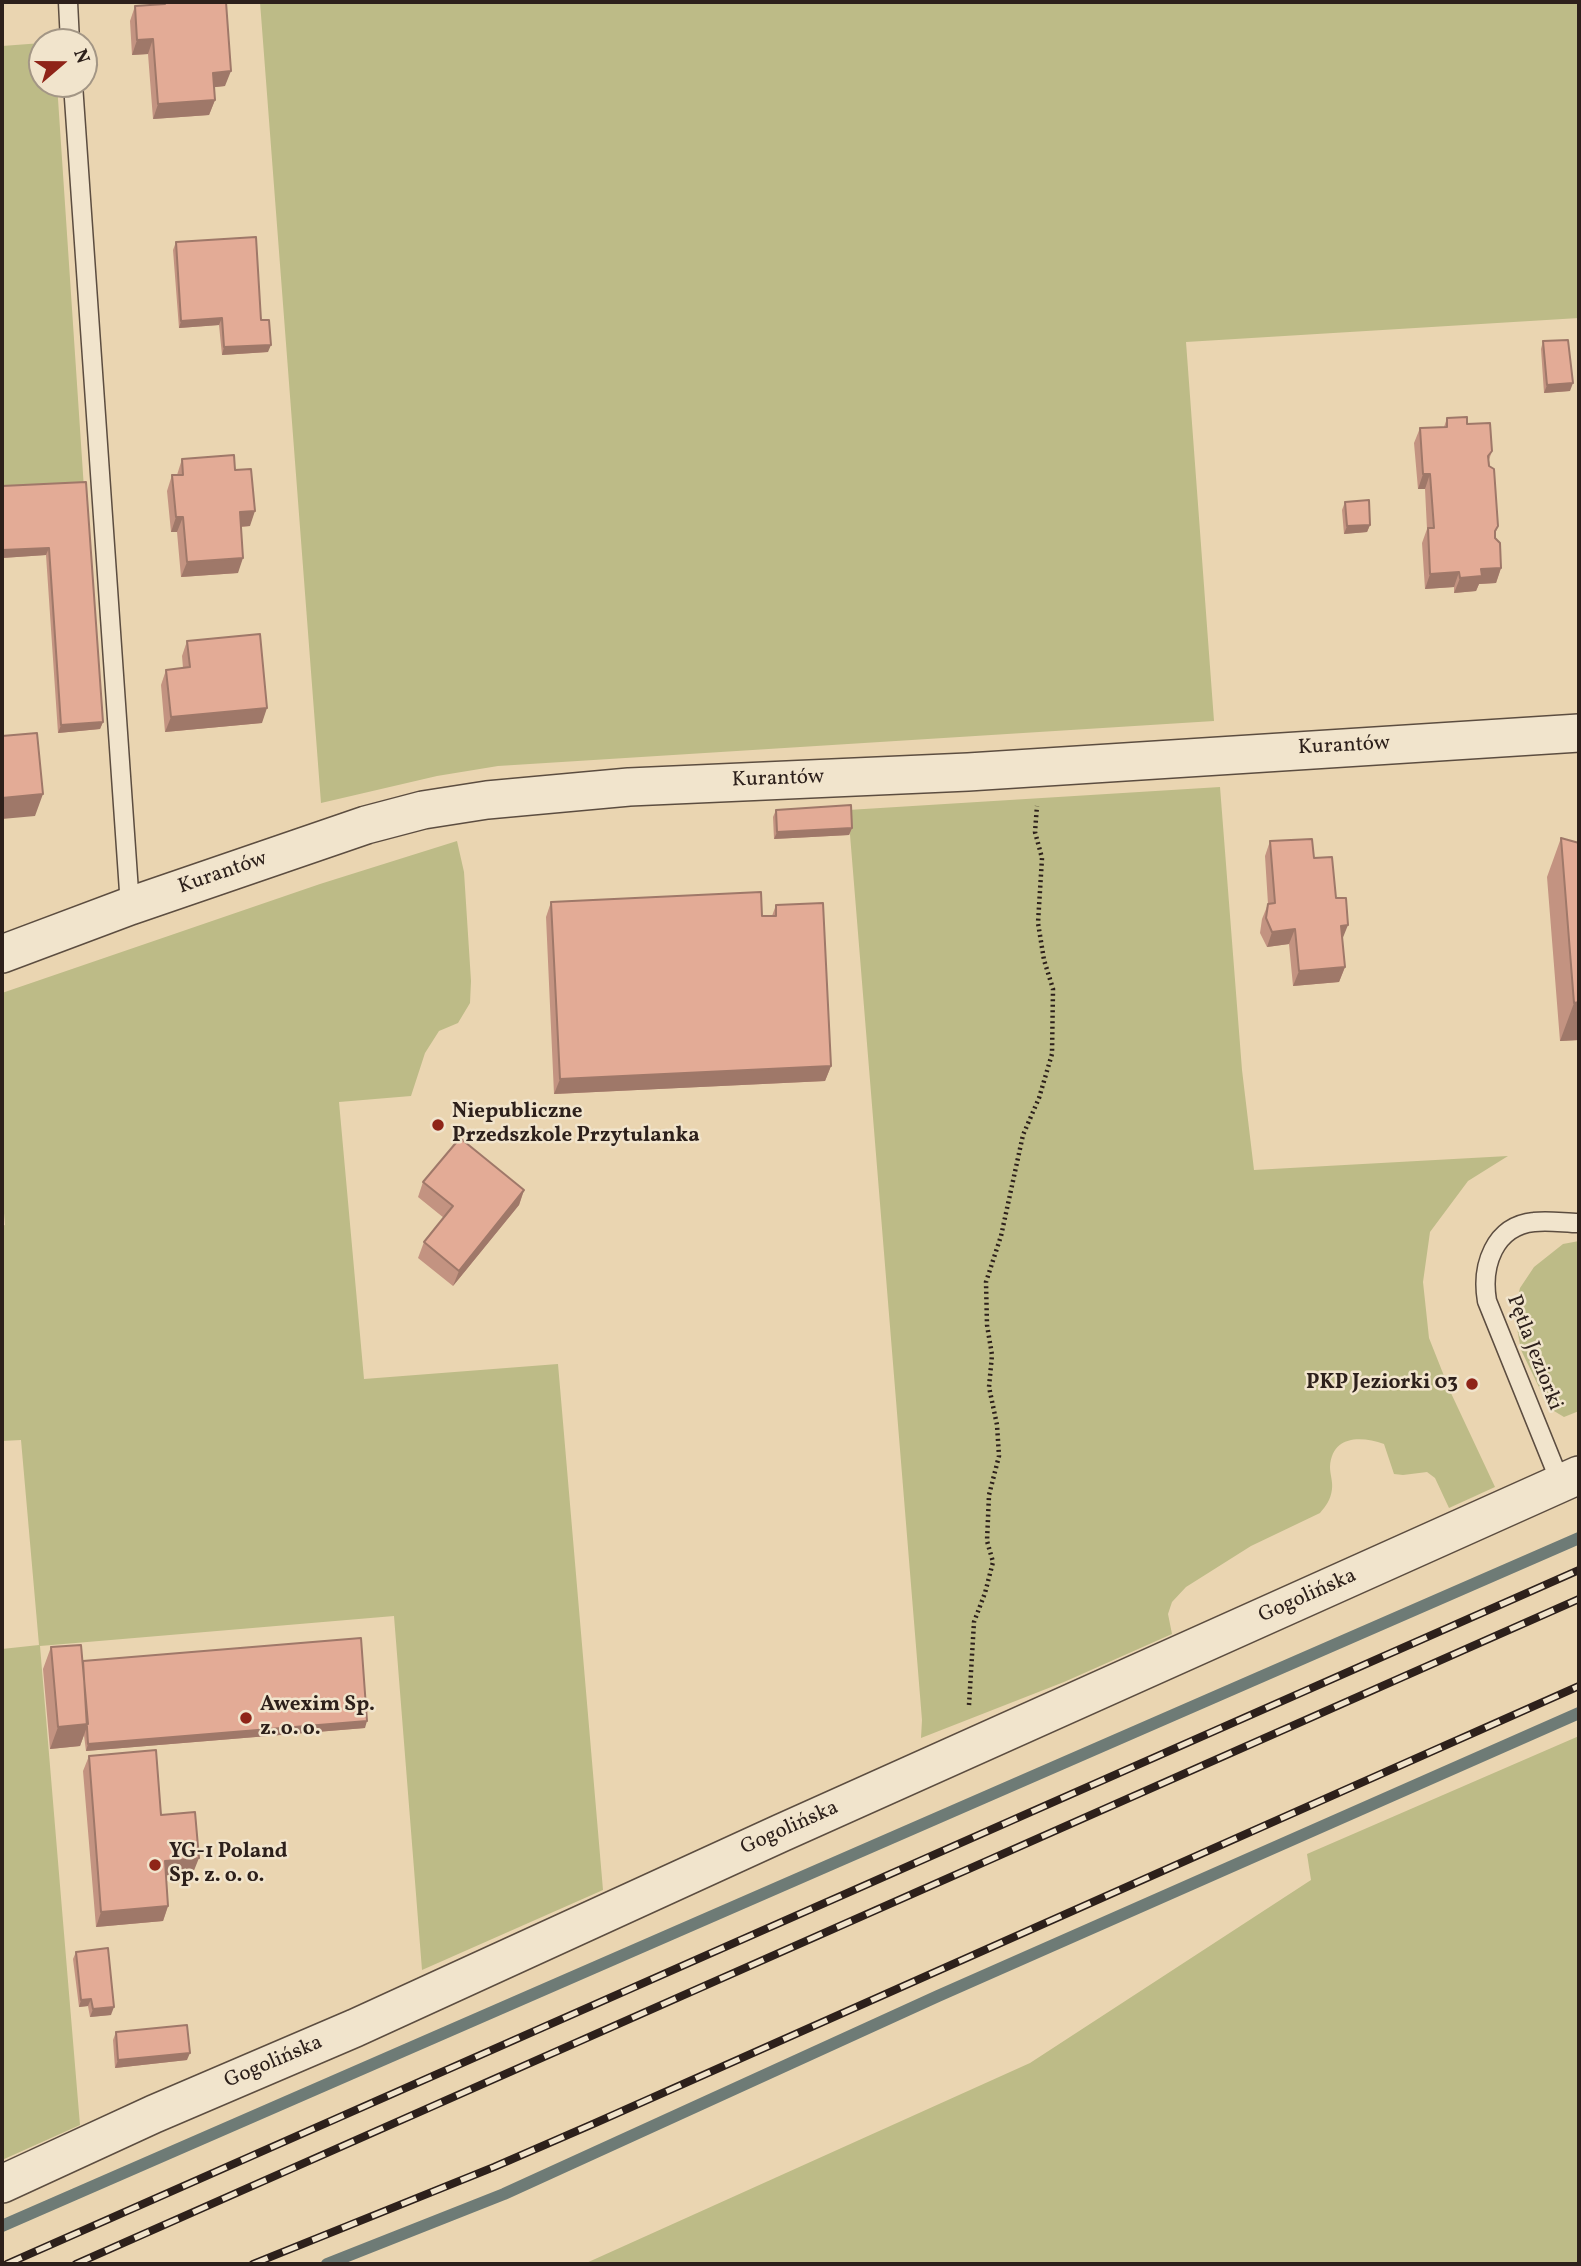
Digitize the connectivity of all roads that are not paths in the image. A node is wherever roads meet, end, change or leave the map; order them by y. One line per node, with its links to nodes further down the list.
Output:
1 (68, 2): 2 (lane)
2 (69, 28)
3 (74, 98): 5 (lane)
4 (1579, 733): 5 (street, Kurantów)
5 (130, 906): 6 (street, Kurantów)
6 (2, 954)
7 (1579, 1223): 8 (lane, Pętla Jeziorki)
8 (1570, 1479): 9 (street, Gogolińska)
9 (2, 2183)

